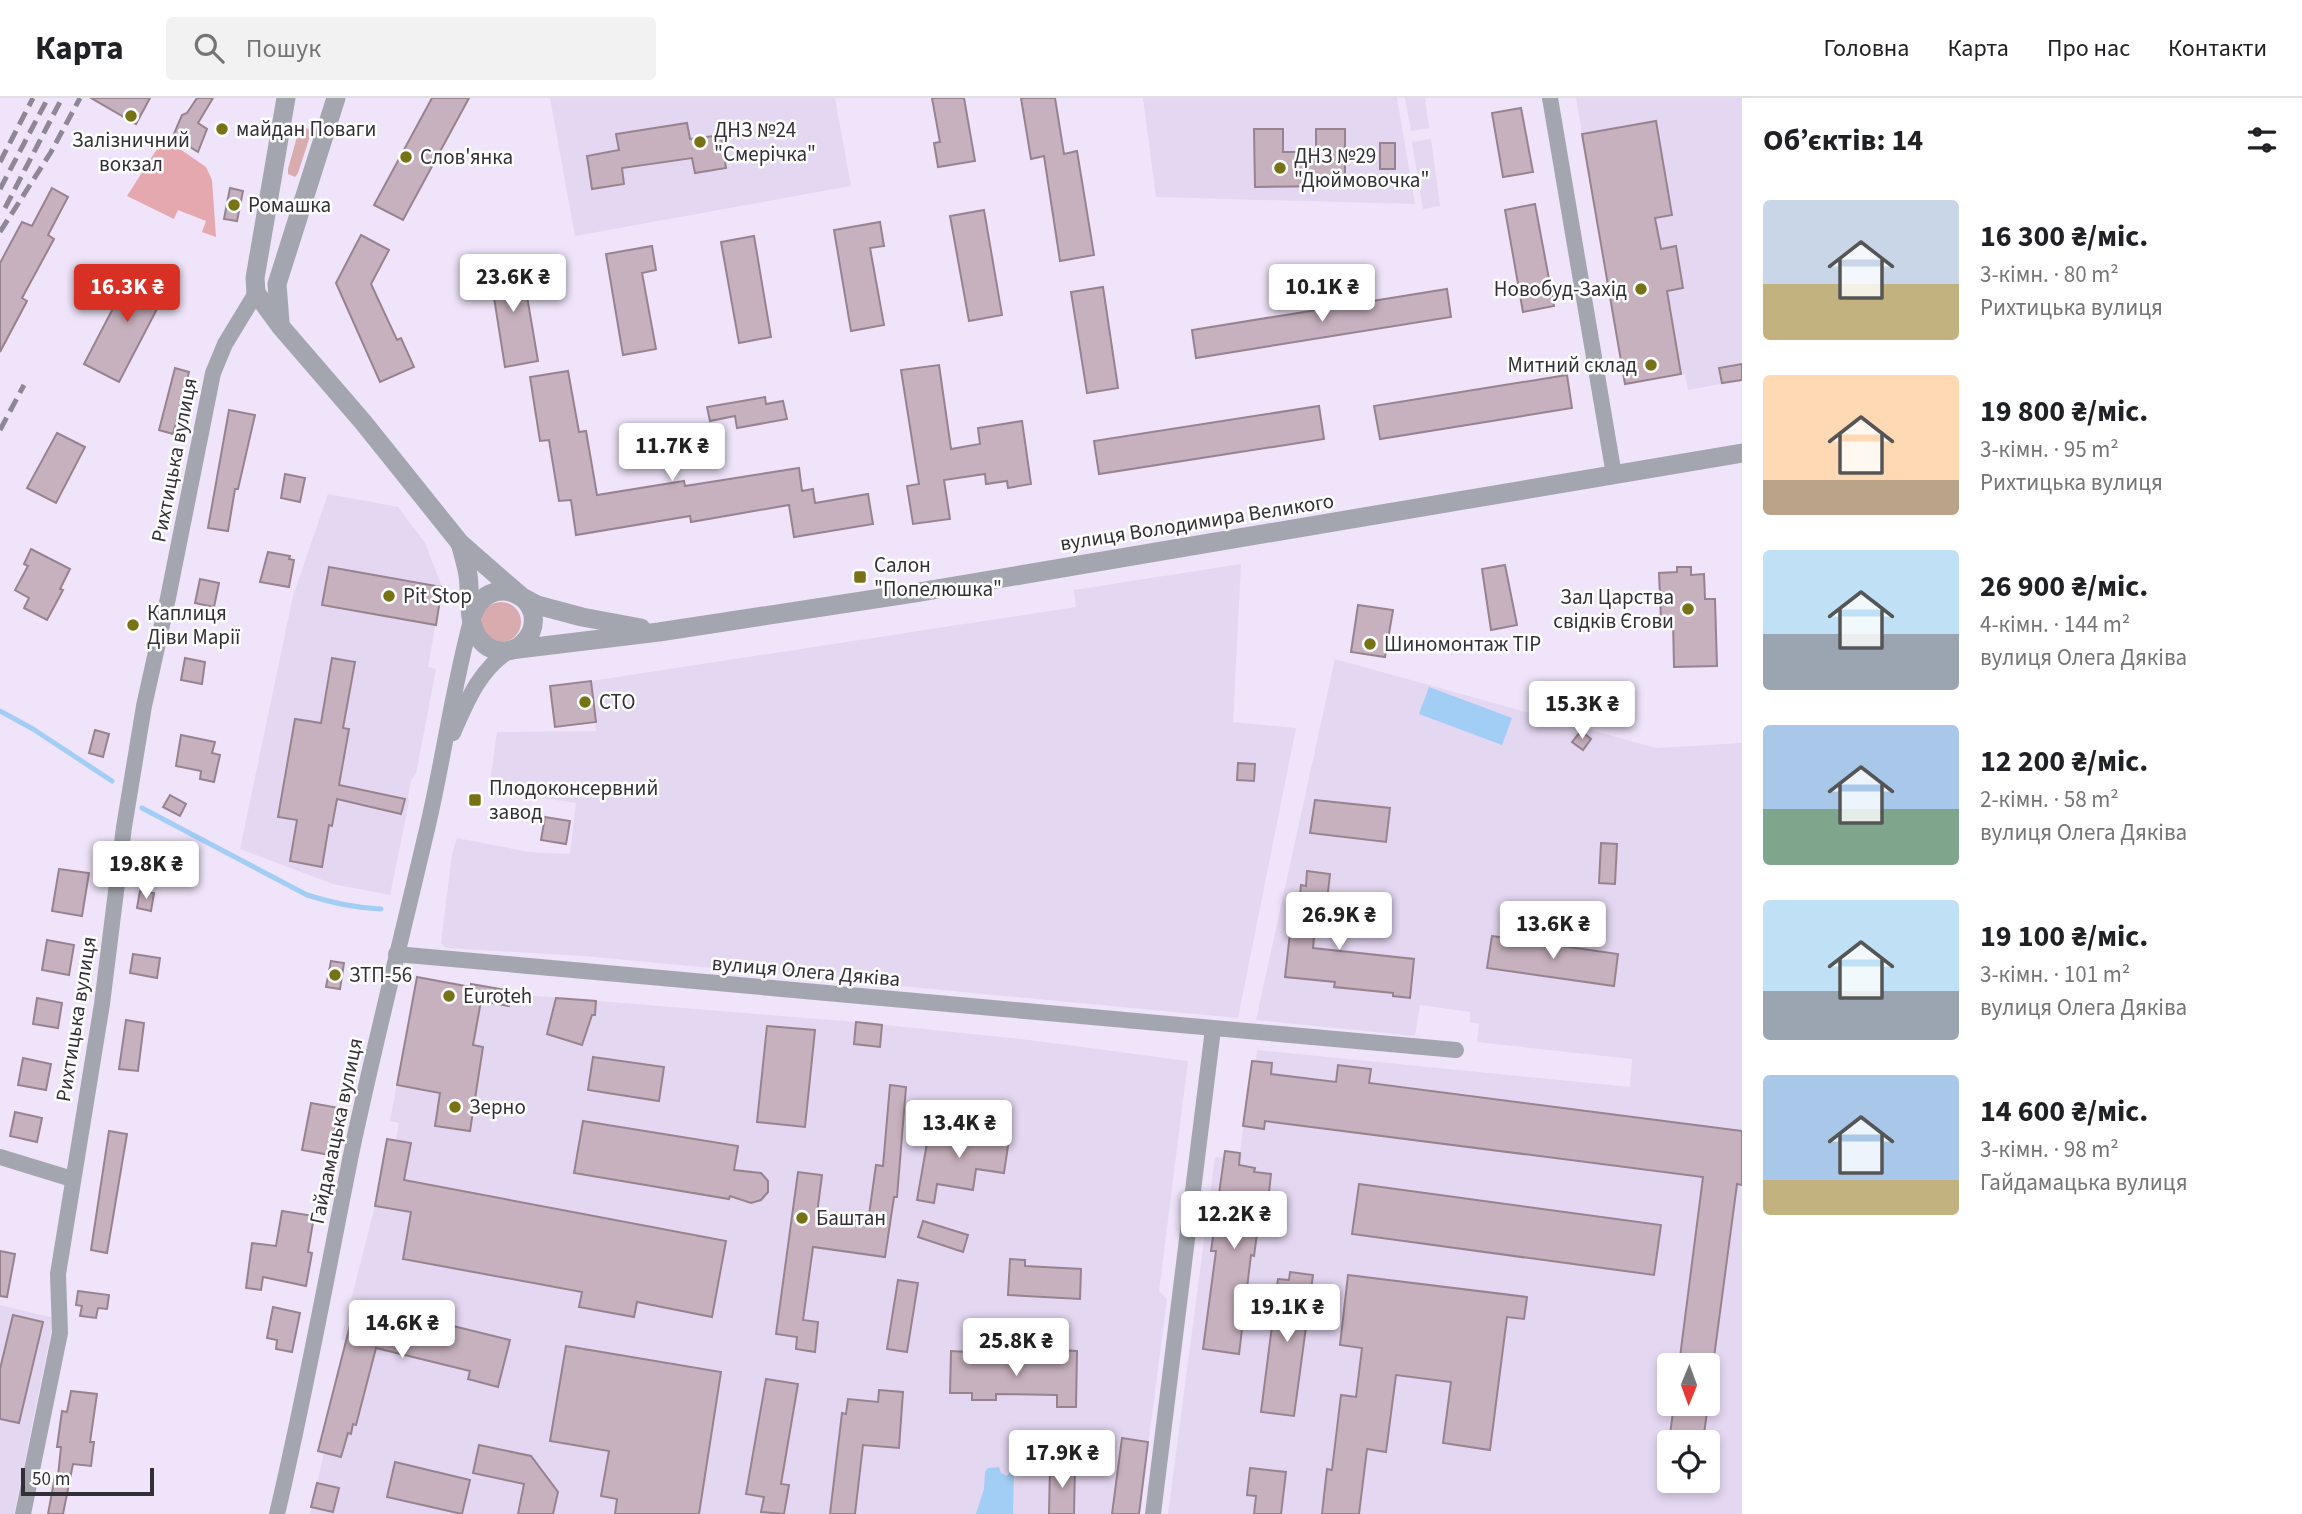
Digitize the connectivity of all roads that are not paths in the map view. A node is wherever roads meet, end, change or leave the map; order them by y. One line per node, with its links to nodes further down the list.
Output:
1 (286, 98): 4 (street)
2 (336, 98): 5 (street)
3 (1550, 98): 7 (street)
4 (256, 293): 5 (street, вулиця Володимира Великого); 18 (street, Рихтицька вулиця)
5 (281, 327): 8 (street, вулиця Володимира Великого)
6 (1742, 453): 7 (street, вулиця Володимира Великого)
7 (1614, 475): 11 (street, вулиця Володимира Великого)
8 (460, 543): 9 (street, вулиця Володимира Великого); 10 (street, вулиця Володимира Великого)
9 (522, 597): 10 (street); 11 (street, вулиця Володимира Великого); 12 (street)
10 (472, 617): 12 (street); 13 (street, Гайдамацька вулиця)
11 (659, 632): 12 (street, вулиця Володимира Великого)
12 (510, 650): 13 (street, Гайдамацька вулиця)
13 (442, 758): 14 (street, Гайдамацька вулиця)
14 (396, 954): 15 (street, вулиця Олега Дяківа); 20 (street, Гайдамацька вулиця)
15 (1213, 1030): 16 (street, вулиця Олега Дяківа); 21 (street)
16 (1456, 1050)
17 (0, 1157): 18 (street)
18 (72, 1179): 19 (street, Рихтицька вулиця)
19 (23, 1514)
20 (277, 1514)
21 (1153, 1514)

